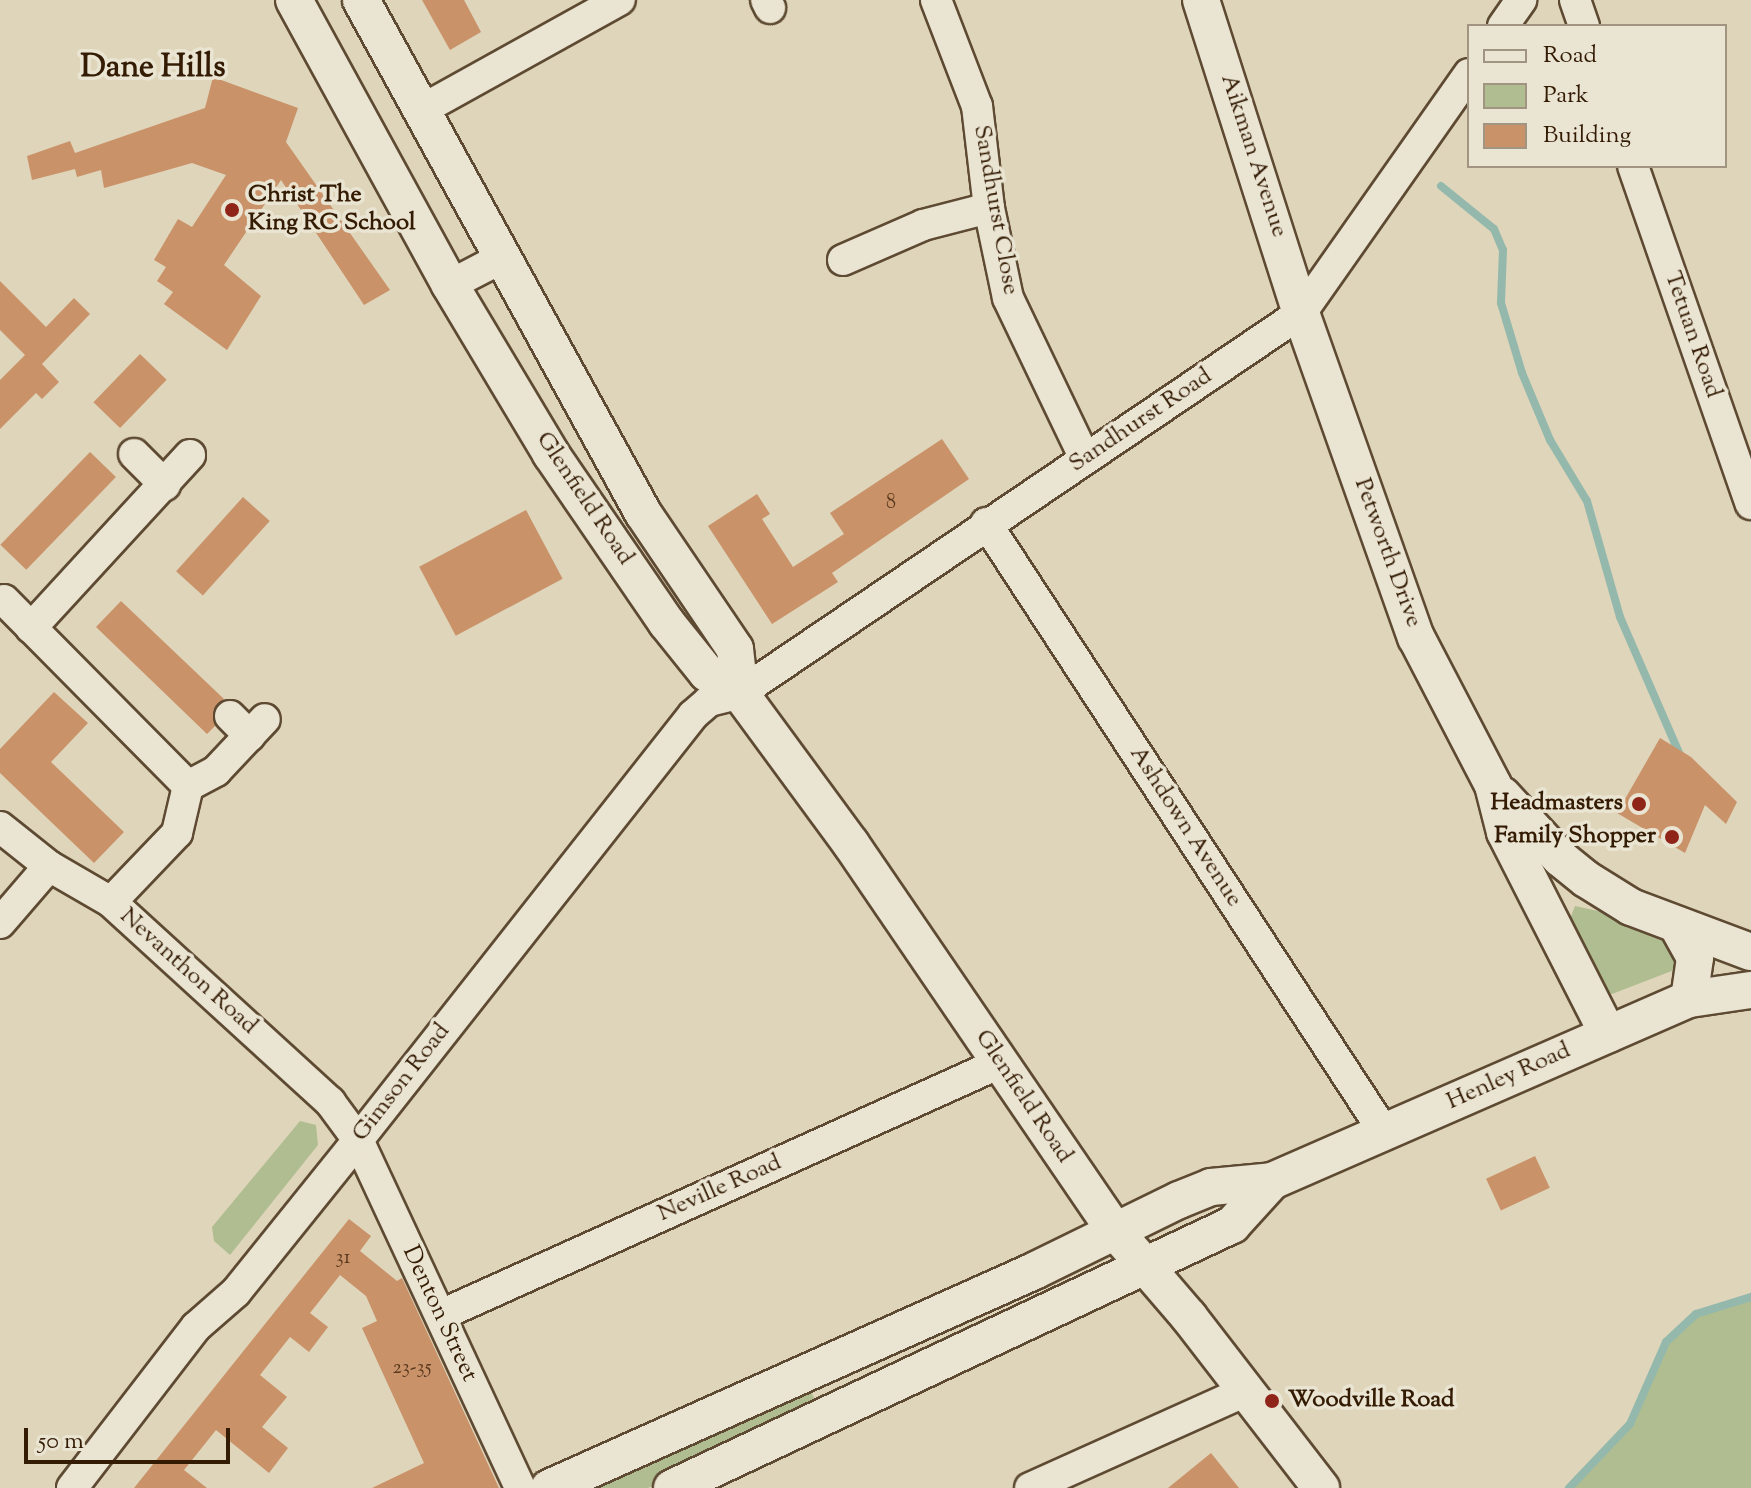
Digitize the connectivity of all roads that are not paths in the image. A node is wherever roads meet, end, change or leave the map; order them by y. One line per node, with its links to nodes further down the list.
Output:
1 (294, 0): 16 (street, Glenfield Road)
2 (361, 0): 11 (street, Glenfield Road)
3 (620, 0): 11 (street)
4 (936, 0): 13 (street, Sandhurst Close)
5 (1201, 0): 17 (street, Aikman Avenue)
6 (1521, 0): 8 (street)
7 (1575, 0): 9 (street)
8 (1504, 24)
9 (1583, 24)
10 (1467, 77): 17 (street, Sandhurst Road)
11 (423, 109): 14 (street, Glenfield Road)
12 (1634, 168): 22 (street, Tetuan Road)
13 (989, 208): 15 (street); 20 (street, Sandhurst Close)
14 (500, 259): 16 (street); 26 (street, Glenfield Road)
15 (843, 260)
16 (450, 285): 26 (street, Glenfield Road)
17 (1301, 313): 20 (street, Sandhurst Road); 28 (street, Petworth Drive)
18 (134, 454): 21 (street)
19 (190, 455): 21 (street)
20 (1085, 459): 23 (street, Sandhurst Road)
21 (165, 485): 25 (street)
22 (1751, 504)
23 (986, 523): 26 (street, Sandhurst Road); 42 (street, Ashdown Avenue)
24 (4, 600): 25 (street)
25 (31, 628): 29 (street)
26 (740, 693): 41 (street, Glenfield Road); 43 (street, Gimson Road)
27 (248, 724): 29 (street)
28 (1493, 785): 32 (street, Petworth Drive); 34 (street, Petworth Drive)
29 (188, 786): 33 (street)
30 (0, 827): 31 (street, Nevanthon Road)
31 (49, 866): 33 (street, Nevanthon Road); 35 (street)
32 (1586, 879): 34 (street); 36 (street, Petworth Drive)
33 (111, 902): 43 (street, Nevanthon Road)
34 (1542, 909): 40 (street, Petworth Drive)
35 (0, 923)
36 (1678, 927): 37 (street, Petworth Drive); 39 (street)
37 (1751, 952)
38 (1751, 990): 39 (street, Henley Road)
39 (1689, 999): 40 (street, Henley Road)
40 (1608, 1034): 42 (street, Henley Road)
41 (1000, 1063): 45 (street, Glenfield Road); 47 (street, Neville Road)
42 (1384, 1132): 44 (street, Henley Road)
43 (358, 1140): 47 (street, Denton Street); 51 (street, Gimson Road)
44 (1272, 1181): 45 (street, Henley Road); 46 (street, Henley Road)
45 (1115, 1231): 46 (street, Glenfield Road); 48 (street)
46 (1144, 1269): 49 (street, Glenfield Road); 50 (street)
47 (441, 1315): 52 (street, Denton Street)
48 (822, 1366): 50 (street); 53 (street)
49 (1246, 1391): 55 (street); 56 (street, Glenfield Road)
50 (839, 1410): 54 (street)
51 (72, 1488)
52 (520, 1488)
53 (549, 1488)
54 (672, 1488)
55 (1030, 1488)
56 (1321, 1488)

